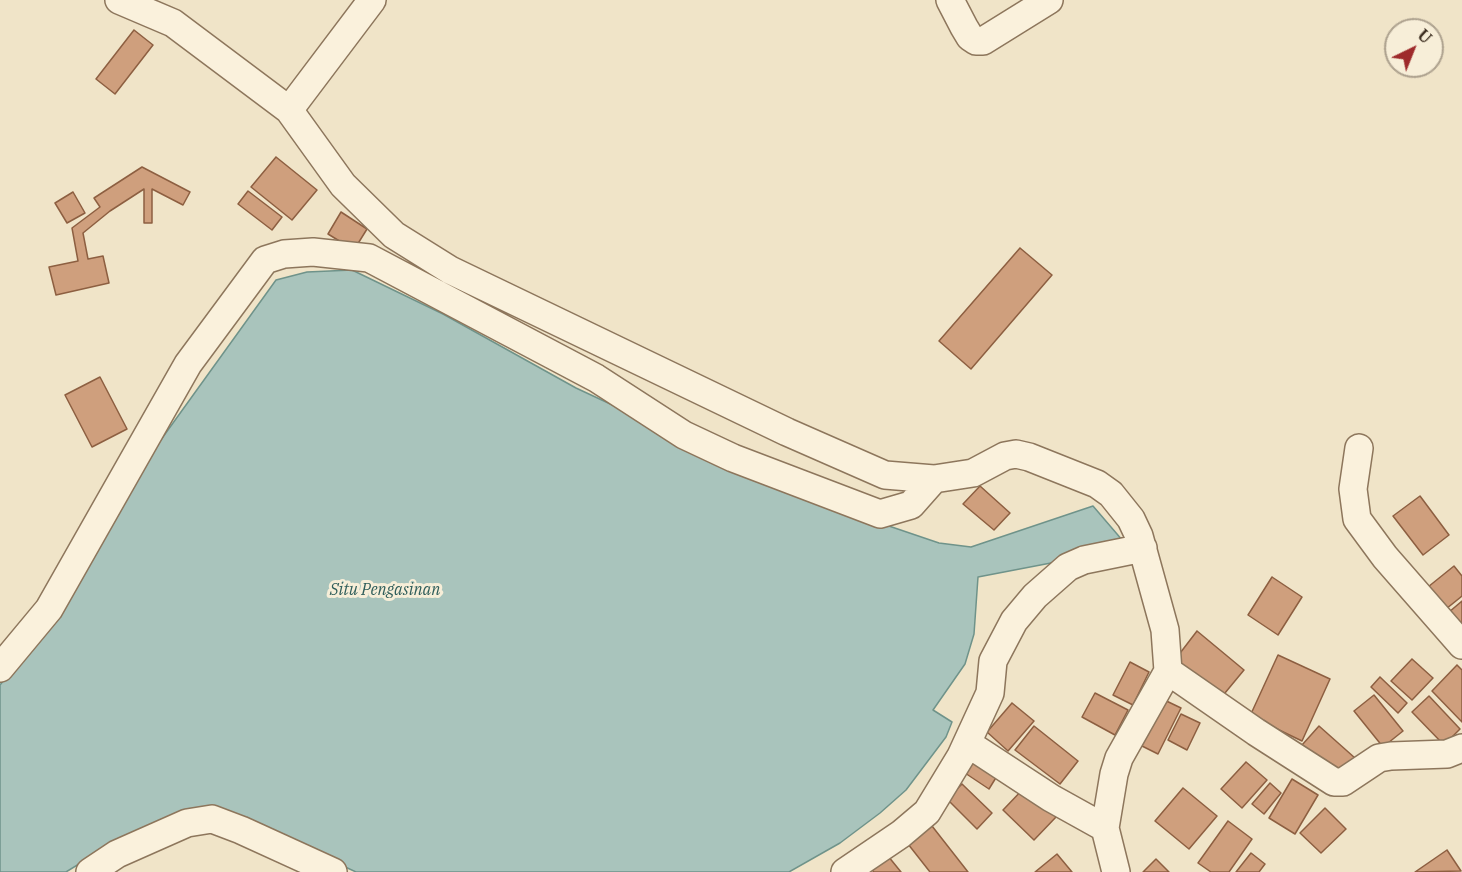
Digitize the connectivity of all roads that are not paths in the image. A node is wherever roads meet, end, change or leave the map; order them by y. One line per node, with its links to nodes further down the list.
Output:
1 (119, 0): 5 (street)
2 (372, 0): 5 (street)
3 (950, 0): 4 (street)
4 (1049, 0)
5 (289, 110): 7 (street)
6 (1359, 448): 9 (street)
7 (934, 479): 8 (street); 10 (street)
8 (1143, 548): 11 (street); 12 (street)
9 (1462, 645)
10 (0, 668)
11 (1168, 671): 13 (street); 14 (street)
12 (967, 743): 14 (street); 17 (street)
13 (1462, 748)
14 (1105, 828): 18 (street)
15 (90, 872): 16 (street)
16 (333, 872)
17 (845, 872)
18 (1116, 872)

